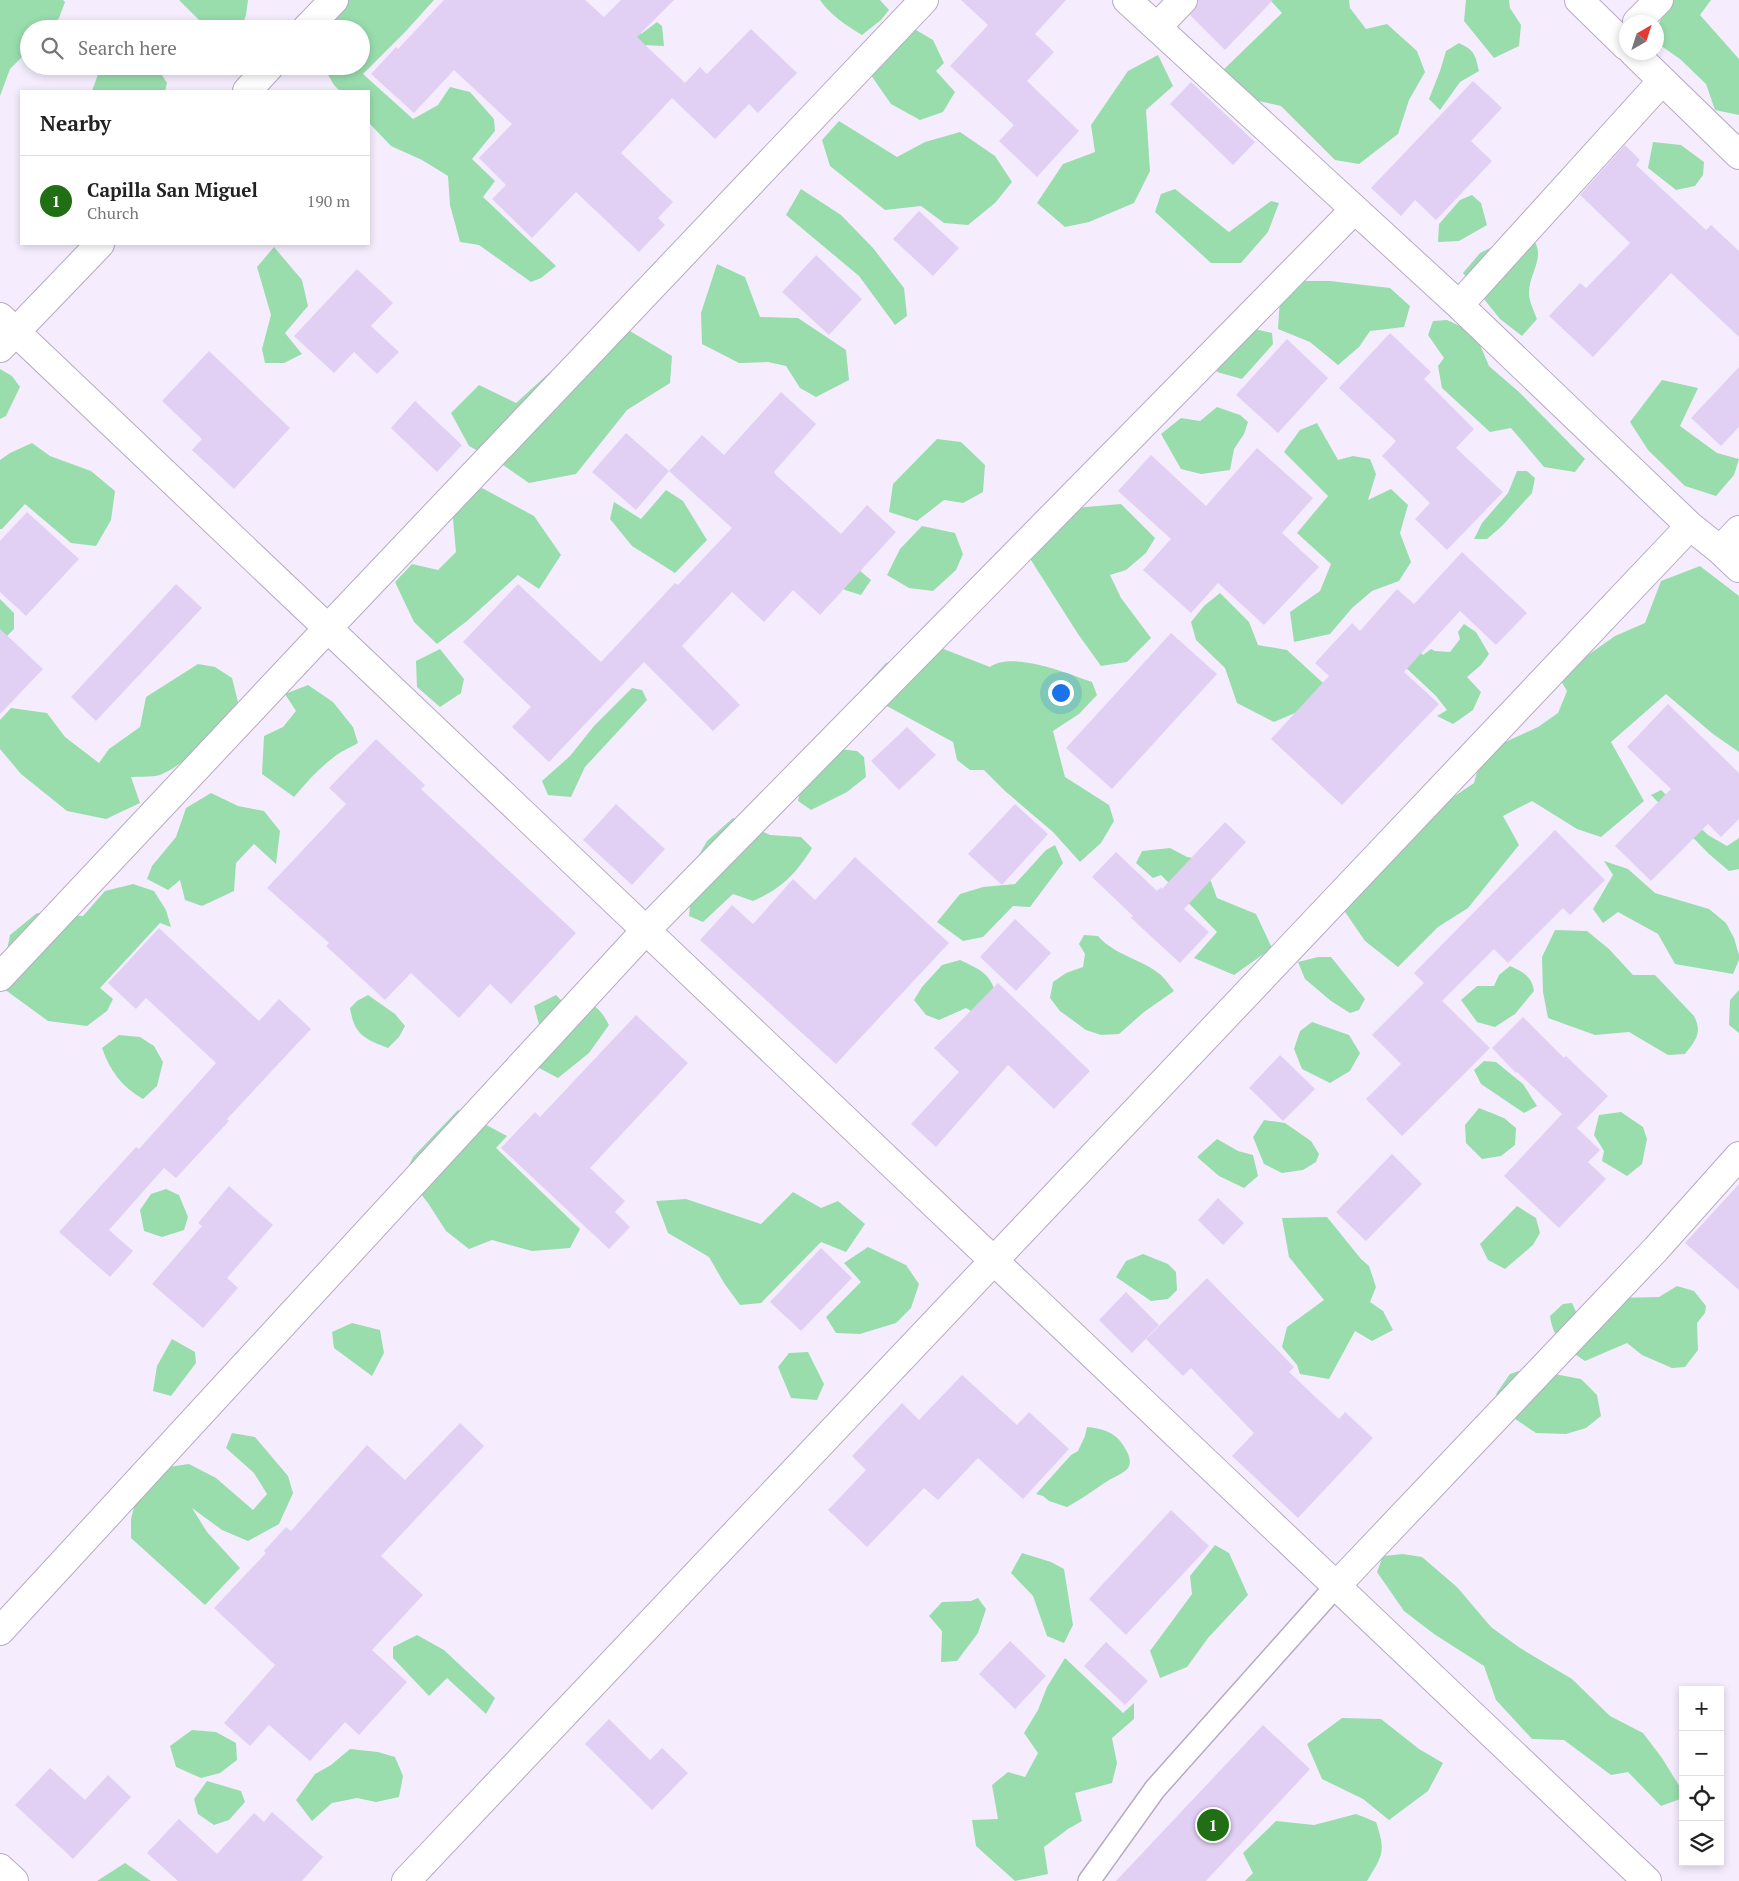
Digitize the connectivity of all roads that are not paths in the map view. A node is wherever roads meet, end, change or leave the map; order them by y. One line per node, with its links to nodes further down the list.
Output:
1 (334, 0): 8 (street)
2 (924, 0): 23 (street)
3 (1127, 0): 9 (street)
4 (1183, 0): 9 (street)
5 (1579, 0): 10 (street)
6 (1659, 0): 7 (street)
7 (1647, 15)
8 (315, 20)
9 (1157, 27): 16 (street)
10 (1619, 31)
11 (1646, 60): 13 (street)
12 (261, 75): 14 (street)
13 (1662, 81): 15 (street); 18 (street)
14 (247, 90)
15 (1739, 155)
16 (1354, 210): 18 (street); 24 (street)
17 (99, 245): 19 (street)
18 (1459, 305): 20 (street)
19 (5, 333): 23 (street)
20 (1690, 526): 22 (street); 27 (street)
21 (1739, 530): 22 (street)
22 (1730, 559)
23 (328, 628): 24 (street); 25 (street)
24 (646, 930): 27 (street); 29 (street)
25 (0, 978)
26 (1739, 1156): 28 (street)
27 (994, 1260): 28 (street); 32 (street)
28 (1335, 1587): 33 (lane); 34 (street)
29 (0, 1631)
30 (0, 1868): 31 (street)
31 (14, 1881)
32 (406, 1881)
33 (1089, 1881)
34 (1646, 1881)

